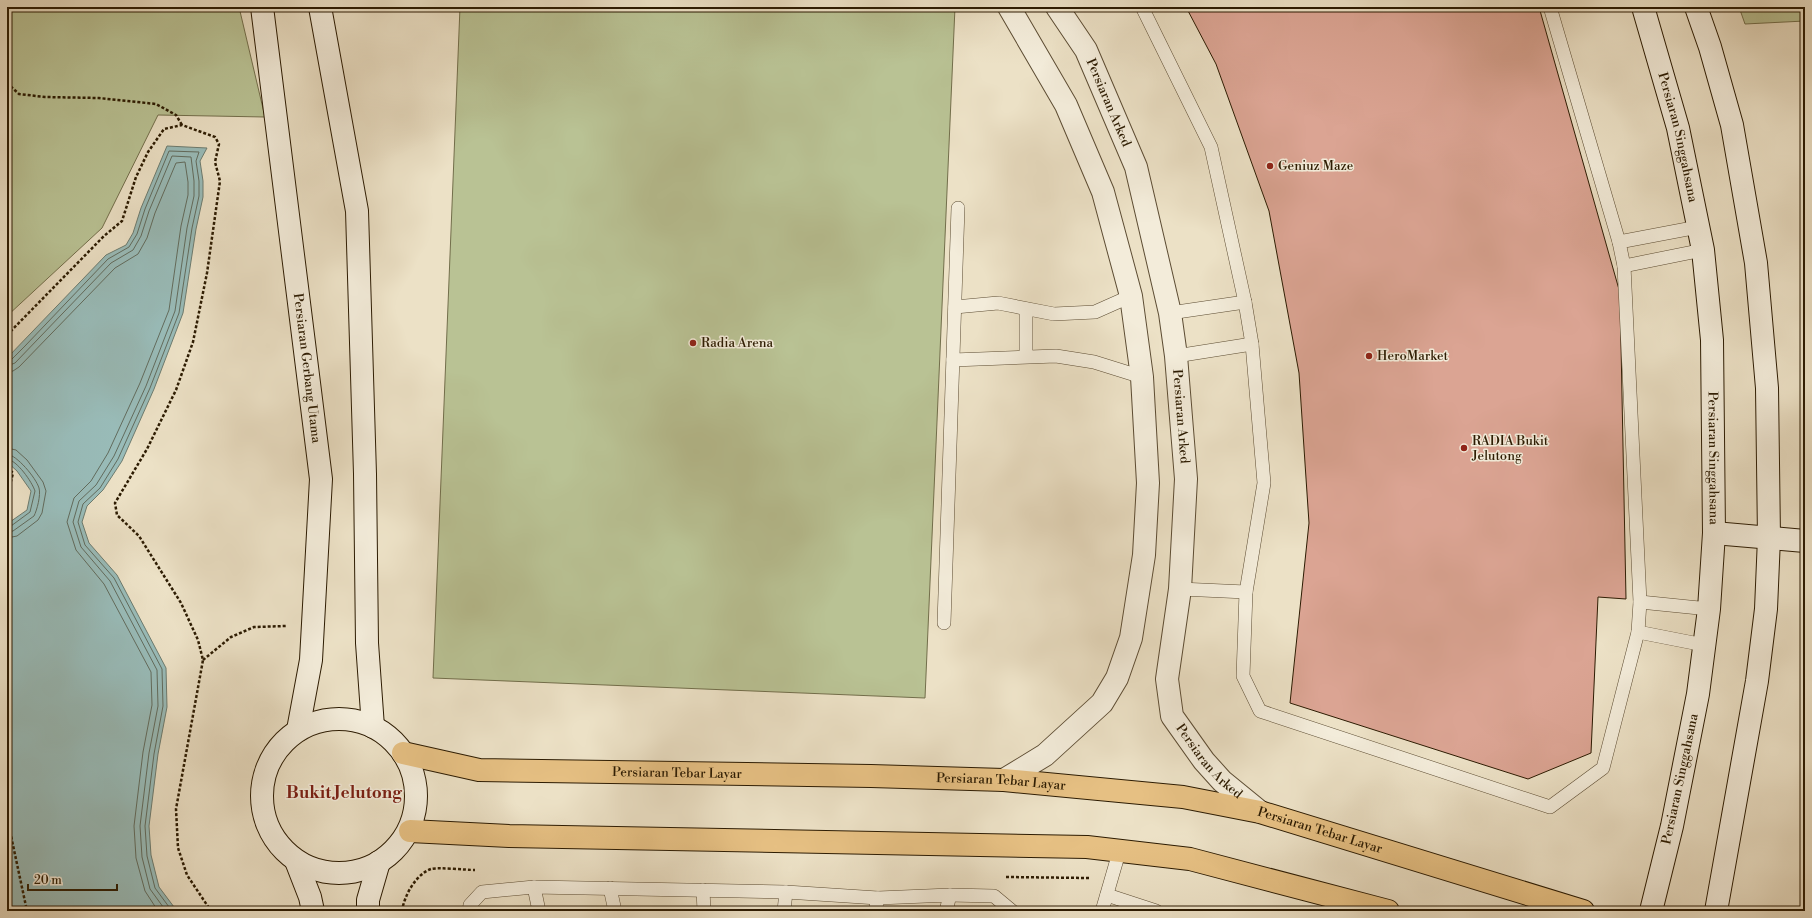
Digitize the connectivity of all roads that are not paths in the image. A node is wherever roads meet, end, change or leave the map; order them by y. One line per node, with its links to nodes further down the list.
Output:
1 (262, 7): 35 (street, Persiaran Gerbang Utama)
2 (320, 7): 34 (street)
3 (1008, 7): 14 (street)
4 (1057, 7): 18 (street, Persiaran Arked)
5 (1142, 7): 15 (lane)
6 (1550, 7): 11 (lane)
7 (1643, 7): 10 (street, Persiaran Singgahsana)
8 (1696, 7): 25 (street)
9 (958, 208): 16 (lane)
10 (1698, 226): 11 (lane); 12 (street, Persiaran Singgahsana)
11 (1619, 242): 13 (lane)
12 (1703, 250): 13 (lane); 24 (street, Persiaran Singgahsana)
13 (1624, 266): 29 (lane)
14 (1131, 296): 17 (lane); 23 (street)
15 (1245, 302): 18 (lane); 19 (lane)
16 (955, 307): 17 (lane); 22 (lane)
17 (1026, 309): 20 (lane)
18 (1170, 313): 21 (street, Persiaran Arked)
19 (1252, 344): 21 (lane); 28 (lane)
20 (1026, 356): 22 (lane); 23 (lane)
21 (1176, 356): 27 (street, Persiaran Arked)
22 (953, 360): 31 (lane)
23 (1142, 377): 37 (street)
24 (1714, 533): 25 (street); 30 (street, Persiaran Singgahsana)
25 (1769, 538): 26 (street); 65 (street)
26 (1805, 541)
27 (1180, 589): 28 (lane); 38 (street, Persiaran Arked)
28 (1246, 592): 32 (lane)
29 (1640, 602): 30 (lane); 32 (lane)
30 (1709, 609): 33 (street, Persiaran Singgahsana)
31 (944, 623)
32 (1638, 632): 33 (lane)
33 (1704, 645): 64 (street, Persiaran Singgahsana)
34 (373, 727): 35 (street); 36 (street)
35 (298, 730): 41 (street)
36 (403, 753): 37 (main road, Persiaran Tebar Layar); 39 (street)
37 (1004, 780): 38 (main road, Persiaran Tebar Layar)
38 (1260, 812): 63 (main road, Persiaran Tebar Layar)
39 (410, 831): 40 (main road); 42 (street)
40 (1120, 850): 48 (lane); 62 (main road)
41 (296, 861): 42 (street); 50 (street)
42 (379, 862): 51 (street)
43 (534, 887): 44 (lane); 52 (lane); 53 (lane)
44 (610, 888): 45 (lane); 54 (lane)
45 (703, 890): 46 (lane); 55 (lane)
46 (786, 892): 49 (lane); 56 (lane)
47 (950, 895): 49 (lane); 58 (lane); 59 (lane)
48 (1107, 895): 60 (lane); 61 (lane)
49 (878, 898): 57 (lane)
50 (313, 911)
51 (368, 911)
52 (469, 911)
53 (540, 911)
54 (615, 911)
55 (704, 911)
56 (784, 911)
57 (875, 911)
58 (946, 911)
59 (1012, 911)
60 (1102, 911)
61 (1156, 911)
62 (1388, 911)
63 (1584, 911)
64 (1651, 911)
65 (1716, 911)

